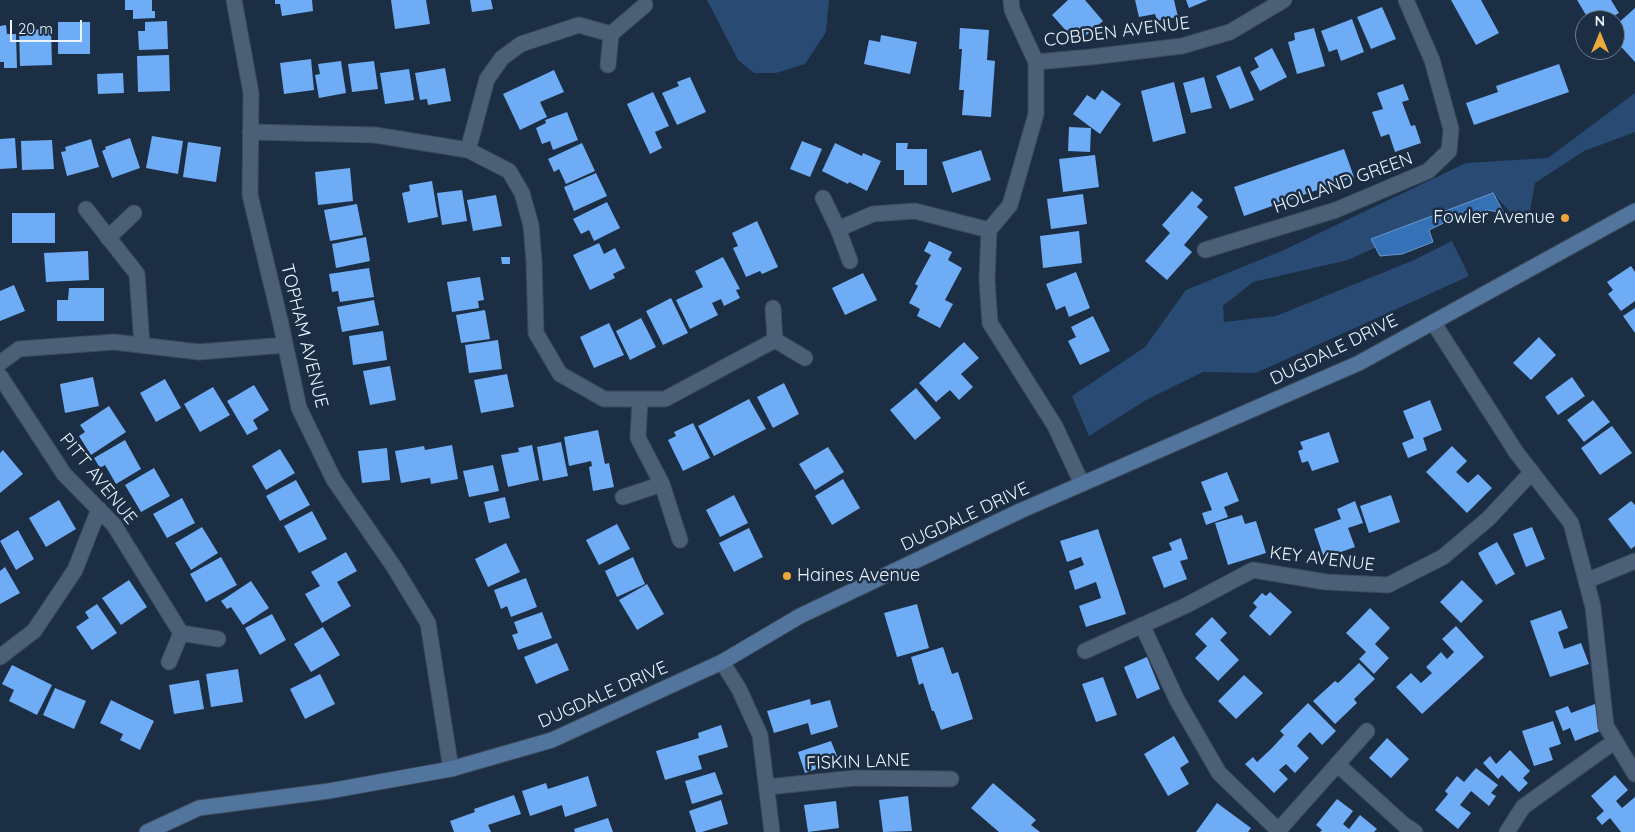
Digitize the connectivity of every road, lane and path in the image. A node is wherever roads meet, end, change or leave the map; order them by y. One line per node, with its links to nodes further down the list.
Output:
1 (234, 0): 9 (street, TOPHAM AVENUE)
2 (1011, 0): 7 (street)
3 (1284, 0): 7 (street, COBDEN AVENUE)
4 (1406, 0): 18 (street, HOLLAND GREEN)
5 (645, 5): 6 (street)
6 (611, 34): 8 (street); 10 (street)
7 (1036, 62): 16 (street)
8 (608, 65)
9 (250, 132): 10 (street); 24 (street, TOPHAM AVENUE)
10 (468, 150): 28 (street)
11 (823, 198): 15 (street)
12 (86, 209): 17 (street)
13 (1635, 211): 21 (street, DUGDALE DRIVE)
14 (134, 213): 17 (street)
15 (838, 229): 16 (street); 19 (street)
16 (989, 230): 31 (street)
17 (108, 238): 23 (street)
18 (1205, 250)
19 (850, 261)
20 (772, 308): 22 (street)
21 (1433, 322): 29 (street); 31 (street, DUGDALE DRIVE)
22 (775, 340): 25 (street); 28 (street)
23 (142, 345): 24 (street); 26 (street)
24 (285, 345): 47 (street, TOPHAM AVENUE)
25 (805, 358)
26 (0, 362)
27 (0, 376): 33 (street, PITT AVENUE)
28 (640, 399): 30 (street)
29 (1532, 472): 36 (street); 37 (street, KEY AVENUE)
30 (662, 484): 32 (street); 34 (street)
31 (1082, 484): 43 (street, DUGDALE DRIVE)
32 (623, 496)
33 (99, 509): 38 (street, PITT AVENUE); 41 (street)
34 (680, 540)
35 (1635, 561): 36 (street)
36 (1586, 581): 45 (street)
37 (1142, 625): 40 (street, KEY AVENUE); 51 (street)
38 (181, 633): 39 (street); 42 (street)
39 (218, 639)
40 (1086, 651)
41 (0, 657)
42 (169, 662)
43 (722, 662): 47 (street, DUGDALE DRIVE); 50 (street)
44 (1367, 731): 46 (street)
45 (1615, 741): 48 (street); 55 (street)
46 (1338, 764): 51 (street); 54 (street)
47 (451, 769): 52 (street, DUGDALE DRIVE)
48 (1635, 774)
49 (951, 779): 50 (street, FISKIN LANE)
50 (767, 787): 53 (street)
51 (1278, 831)
52 (147, 832)
53 (772, 832)
54 (1415, 832)
55 (1507, 832)

